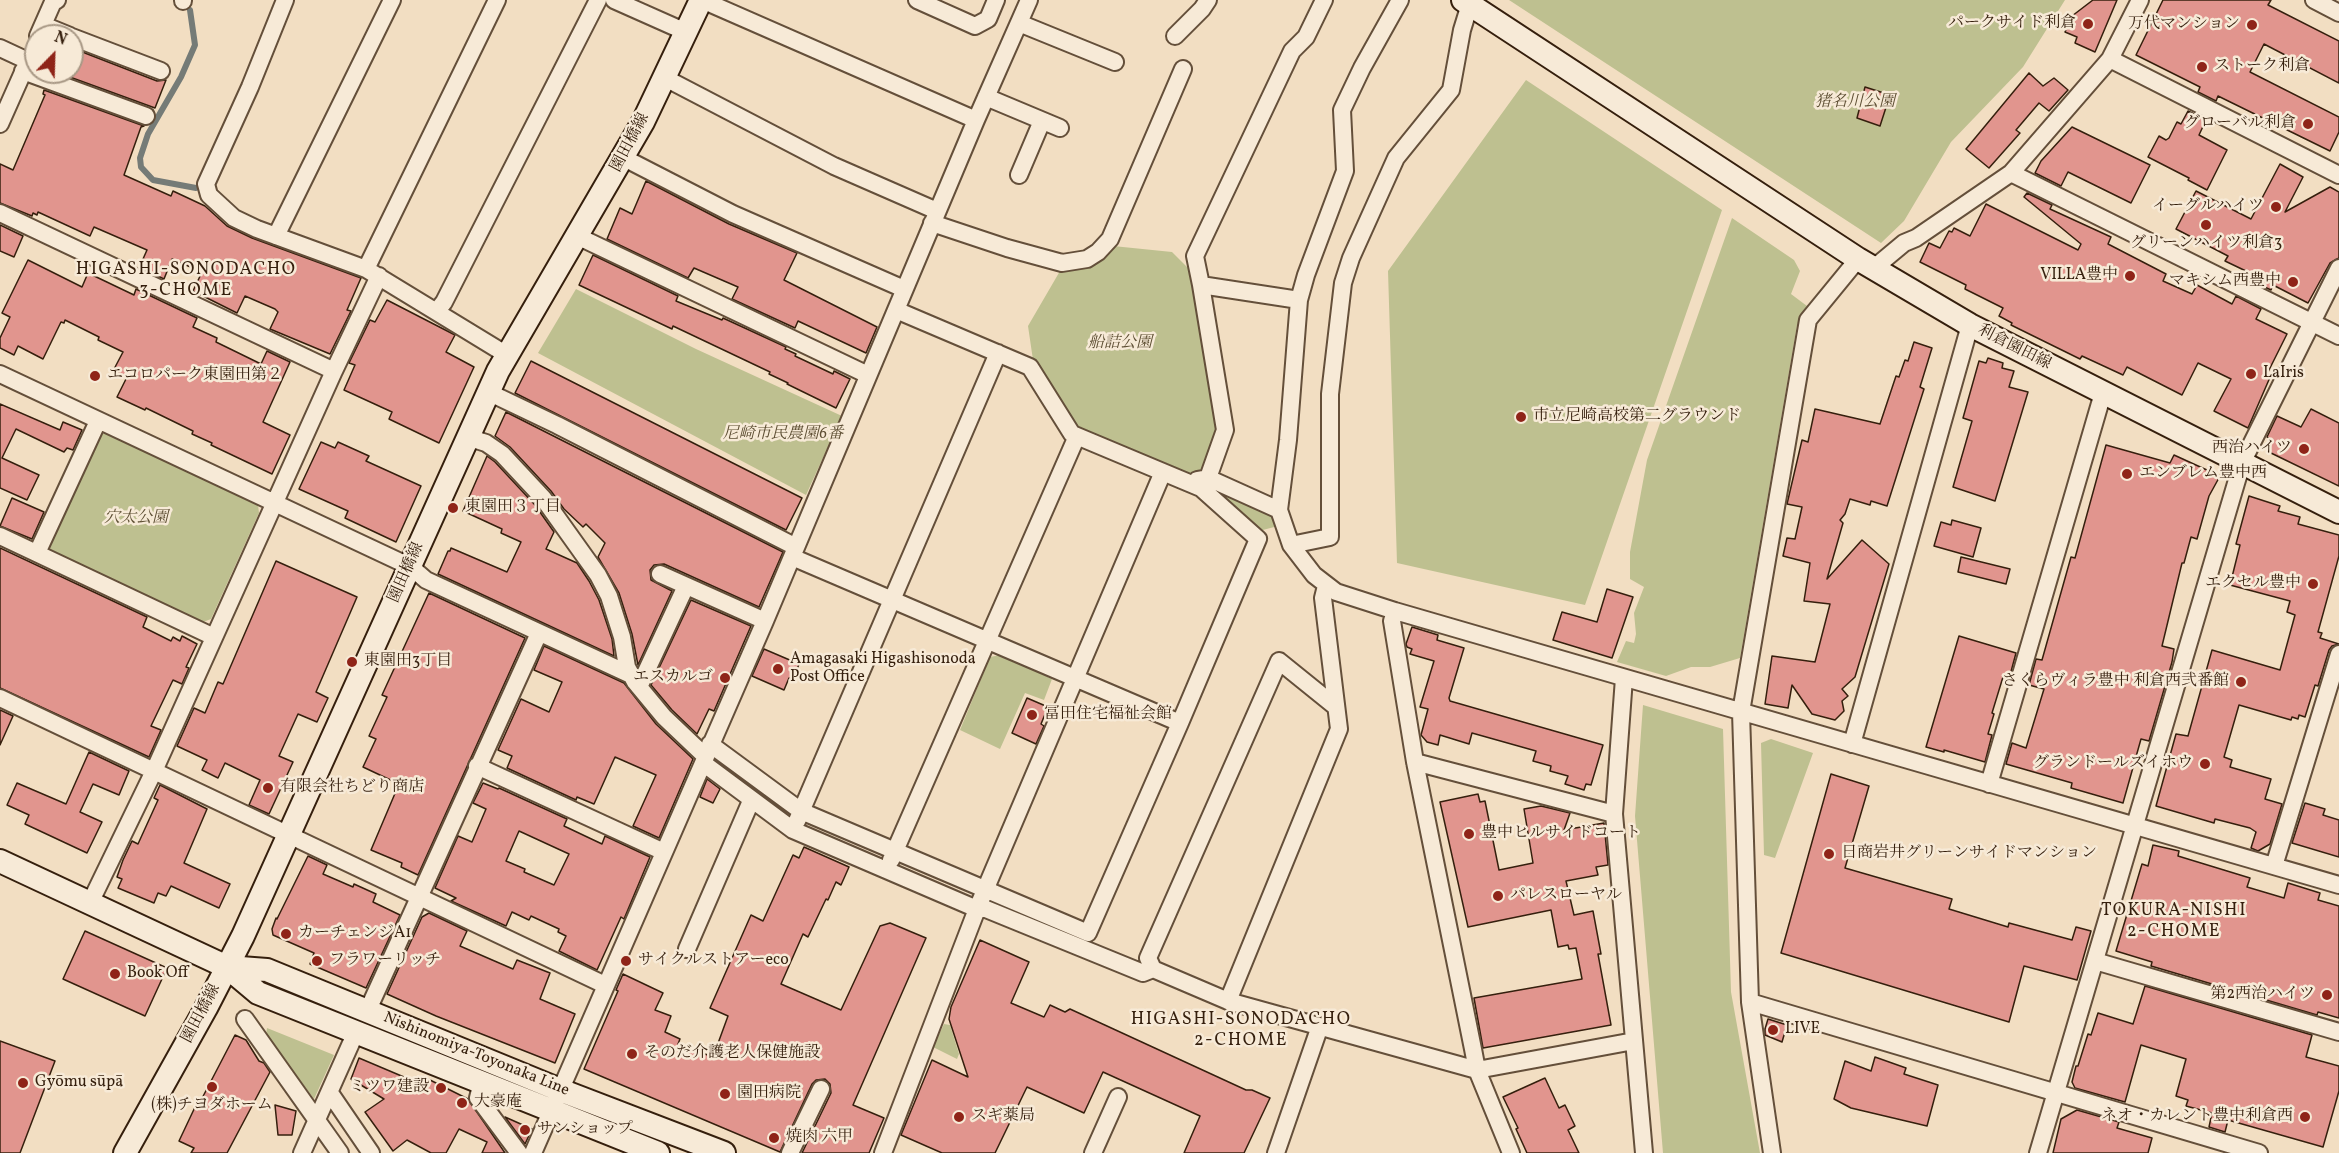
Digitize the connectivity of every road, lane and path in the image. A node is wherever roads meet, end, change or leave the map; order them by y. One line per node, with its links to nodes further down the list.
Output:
1 (57, 0): 21 (street)
2 (66, 0): 3 (street)
3 (71, 0)
4 (285, 0): 46 (street)
5 (392, 0): 46 (street)
6 (497, 0): 50 (street)
7 (598, 0): 55 (street)
8 (614, 0): 22 (street)
9 (701, 0): 22 (street, 園田橋線); 36 (street)
10 (917, 0): 11 (street)
11 (996, 0)
12 (1029, 0): 20 (street)
13 (1208, 0): 23 (street)
14 (1324, 0): 51 (street)
15 (1400, 0): 53 (street)
16 (2140, 0): 26 (street)
17 (2314, 0): 19 (street)
18 (1467, 2): 48 (street, 利倉園田線); 77 (street)
19 (2339, 13)
20 (1019, 23): 27 (street); 34 (street)
21 (43, 24)
22 (686, 32): 32 (street, 園田橋線)
23 (1175, 36)
24 (84, 41): 31 (street)
25 (0, 48): 28 (street)
26 (2110, 59): 41 (street); 43 (street)
27 (1115, 62)
28 (24, 65)
29 (24, 68): 38 (street)
30 (1184, 69): 45 (street)
31 (161, 71)
32 (665, 78): 40 (street, 園田橋線); 45 (street)
33 (69, 84): 35 (street)
34 (986, 98): 36 (street); 37 (street)
35 (146, 116)
36 (976, 120): 45 (street)
37 (1042, 121): 39 (street); 42 (street)
38 (0, 124)
39 (1060, 129)
40 (624, 158): 47 (street, 園田橋線); 52 (street)
41 (2011, 173): 48 (street); 56 (street)
42 (1019, 175)
43 (2339, 175)
44 (0, 213): 61 (street)
45 (935, 217): 52 (street)
46 (276, 236): 50 (street)
47 (578, 236): 60 (street, 園田橋線); 63 (street)
48 (1866, 263): 57 (street, 利倉園田線); 96 (street)
49 (2339, 268): 56 (street)
50 (372, 273): 55 (street); 61 (street)
51 (1201, 285): 53 (street); 71 (street)
52 (904, 290): 54 (street)
53 (1299, 300): 74 (street)
54 (896, 310): 59 (street); 63 (street)
55 (437, 311): 60 (street)
56 (2312, 323): 58 (street); 69 (street)
57 (1970, 325): 65 (street, 利倉園田線); 98 (street)
58 (2339, 336)
59 (998, 353): 67 (street); 84 (street)
60 (507, 355): 64 (street, 園田橋線)
61 (334, 371): 73 (street)
62 (0, 374): 66 (street)
63 (868, 375): 78 (street)
64 (488, 392): 68 (street, 園田橋線); 78 (street)
65 (2103, 393): 69 (street, 利倉園田線); 103 (street)
66 (98, 421): 73 (street); 79 (street)
67 (1077, 436): 70 (street); 89 (street)
68 (468, 437): 80 (street, 園田橋線); 93 (street)
69 (2242, 463): 75 (street, 利倉園田線); 107 (street)
70 (1163, 472): 72 (street); 92 (street)
71 (1208, 478): 72 (street); 74 (street)
72 (1187, 482): 97 (street)
73 (273, 504): 80 (street); 88 (street)
74 (1279, 510): 77 (street)
75 (2339, 512)
76 (0, 536): 79 (street)
77 (1291, 545): 83 (street)
78 (794, 552): 84 (street); 86 (street)
79 (37, 553): 88 (street)
80 (411, 567): 87 (street); 109 (street, 園田橋線)
81 (660, 574): 82 (street)
82 (686, 586): 86 (street); 93 (street)
83 (1326, 586): 85 (street); 95 (street)
84 (892, 601): 89 (street); 105 (street)
85 (1395, 611): 91 (street); 100 (street)
86 (765, 621): 99 (street)
87 (539, 633): 93 (street); 101 (street)
88 (214, 637): 102 (street)
89 (987, 641): 92 (street); 110 (street)
90 (2339, 654): 113 (street)
91 (1624, 678): 96 (street); 106 (street)
92 (1076, 679): 97 (street); 116 (street)
93 (635, 681): 99 (street)
94 (0, 698): 102 (street)
95 (1336, 707): 124 (street); 126 (street)
96 (1741, 712): 98 (street); 127 (street)
97 (1180, 723): 120 (street)
98 (1851, 744): 103 (street)
99 (706, 755): 104 (street); 105 (street); 111 (street)
100 (1415, 762): 106 (street); 134 (street)
101 (477, 766): 111 (street); 117 (street)
102 (154, 771): 109 (street); 118 (street)
103 (1989, 783): 107 (street)
104 (751, 801): 108 (street); 121 (street)
105 (801, 811): 108 (street); 110 (street)
106 (1614, 814): 133 (street)
107 (2135, 826): 113 (street); 122 (street)
108 (793, 830): 114 (street)
109 (289, 835): 117 (street); 123 (street, 園田橋線)
110 (895, 851): 114 (street); 116 (street)
111 (664, 852): 125 (street)
112 (0, 861): 118 (street, Nishinomiya-Toyonaka Line)
113 (2274, 866): 115 (street)
114 (887, 872): 119 (street)
115 (2339, 885)
116 (986, 890): 119 (street); 120 (street)
117 (418, 897): 125 (street); 128 (street)
118 (90, 903): 123 (street, Nishinomiya-Toyonaka Line)
119 (977, 909): 120 (street); 152 (street)
120 (1085, 940): 124 (street)
121 (687, 949)
122 (2095, 961): 132 (street); 139 (street)
123 (227, 967): 128 (street, Nishinomiya-Toyonaka Line); 131 (street, Nishinomiya-Toyonaka Line); 144 (street, 園田橋線)
124 (1153, 969): 126 (street)
125 (605, 985): 137 (street)
126 (1228, 1001): 130 (street)
127 (1750, 1002): 139 (street); 157 (street)
128 (367, 1012): 137 (street, Nishinomiya-Toyonaka Line)
129 (245, 1019): 142 (street)
130 (1320, 1026): 134 (street); 154 (street)
131 (356, 1032): 135 (street, Nishinomiya-Toyonaka Line); 138 (street)
132 (2339, 1032)
133 (1634, 1041): 134 (street); 156 (street)
134 (1477, 1070): 155 (street)
135 (482, 1082): 141 (street, Nishinomiya-Toyonaka Line); 148 (street)
136 (821, 1089): 151 (street)
137 (561, 1090): 141 (street); 150 (street, Nishinomiya-Toyonaka Line)
138 (330, 1093): 142 (street); 147 (street)
139 (2056, 1093): 158 (street); 159 (street)
140 (1118, 1097): 153 (street)
141 (552, 1111): 143 (street, Nishinomiya-Toyonaka Line); 149 (street)
142 (317, 1120): 145 (street); 146 (street)
143 (654, 1152)
144 (125, 1153)
145 (302, 1153)
146 (340, 1153)
147 (371, 1153)
148 (519, 1153)
149 (533, 1153)
150 (724, 1153)
151 (790, 1153)
152 (884, 1153)
153 (1093, 1153)
154 (1276, 1153)
155 (1511, 1153)
156 (1644, 1153)
157 (1772, 1153)
158 (2038, 1153)
159 (2259, 1153)

